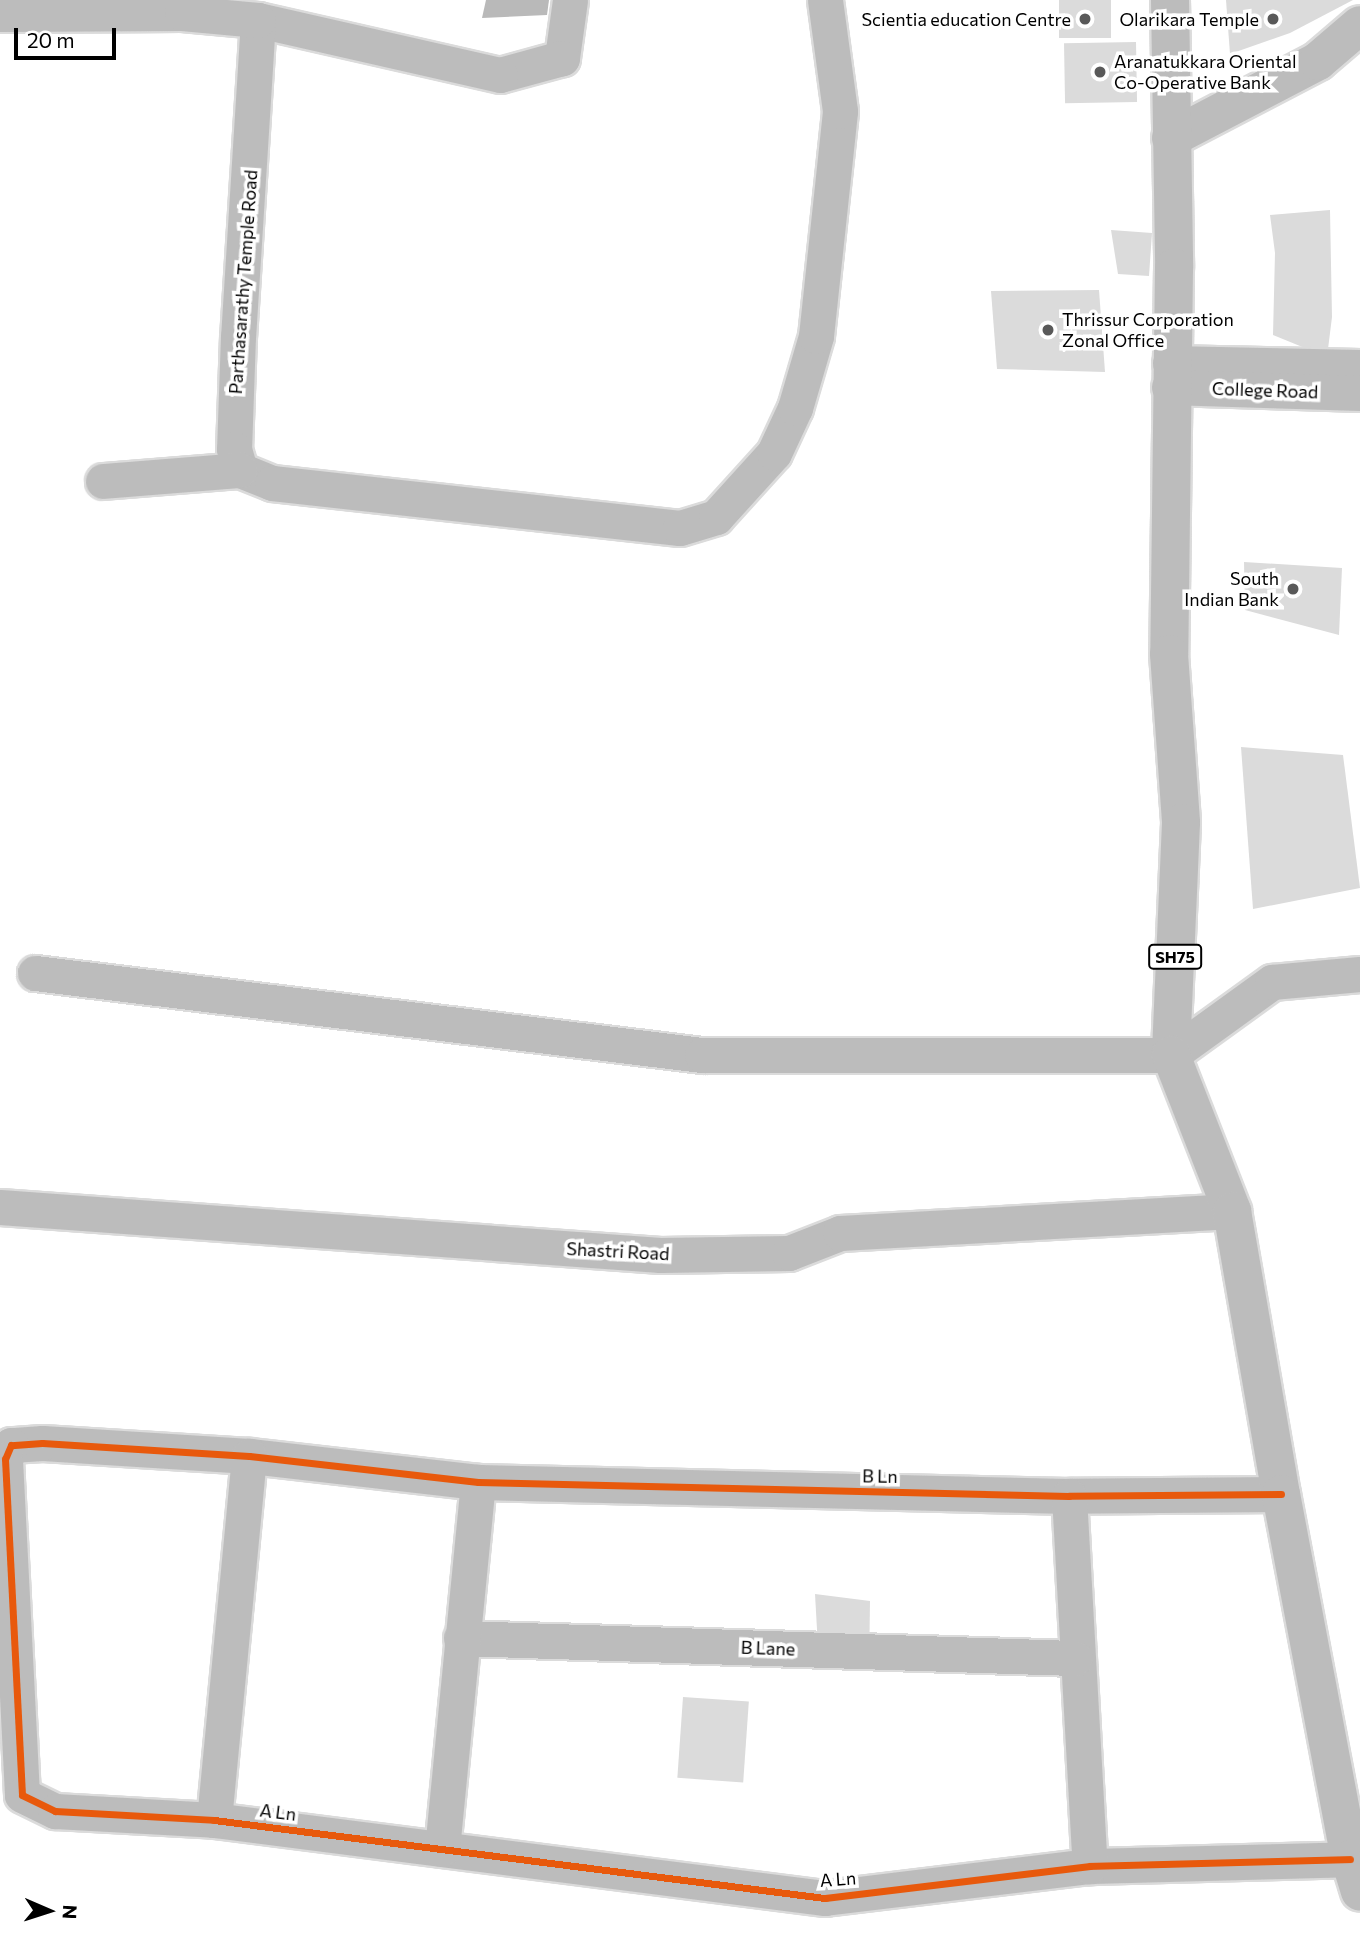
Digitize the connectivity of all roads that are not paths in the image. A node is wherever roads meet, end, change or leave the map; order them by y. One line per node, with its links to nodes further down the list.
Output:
1 (570, 0): 5 (street)
2 (825, 0): 11 (street)
3 (1170, 0): 7 (main road, SH75)
4 (0, 13): 5 (street)
5 (258, 20): 11 (street, Parthasarathy Temple Road)
6 (1360, 25): 7 (main road)
7 (1171, 138): 9 (main road, SH75)
8 (1360, 367): 9 (street)
9 (1170, 375): 10 (street, College Road); 15 (main road, SH75)
10 (1360, 393)
11 (240, 470): 12 (street)
12 (103, 481)
13 (35, 973): 15 (street)
14 (1360, 974): 15 (street)
15 (1171, 1055): 17 (main road, SH75)
16 (0, 1207): 17 (street, Shastri Road)
17 (1232, 1211): 20 (main road, SH75)
18 (249, 1456): 19 (street, A Ln); 24 (street); 24 (street, A Ln)
19 (478, 1482): 21 (street, B Ln); 22 (street)
20 (1281, 1494): 21 (street, B Ln); 27 (main road, SH75)
21 (1069, 1496): 23 (street)
22 (461, 1638): 23 (street, B Lane); 25 (street)
23 (1075, 1658): 26 (street)
24 (214, 1820): 25 (street, A Ln)
25 (442, 1849): 26 (street, A Ln)
26 (1090, 1866): 27 (street, A Ln)
27 (1356, 1877)

